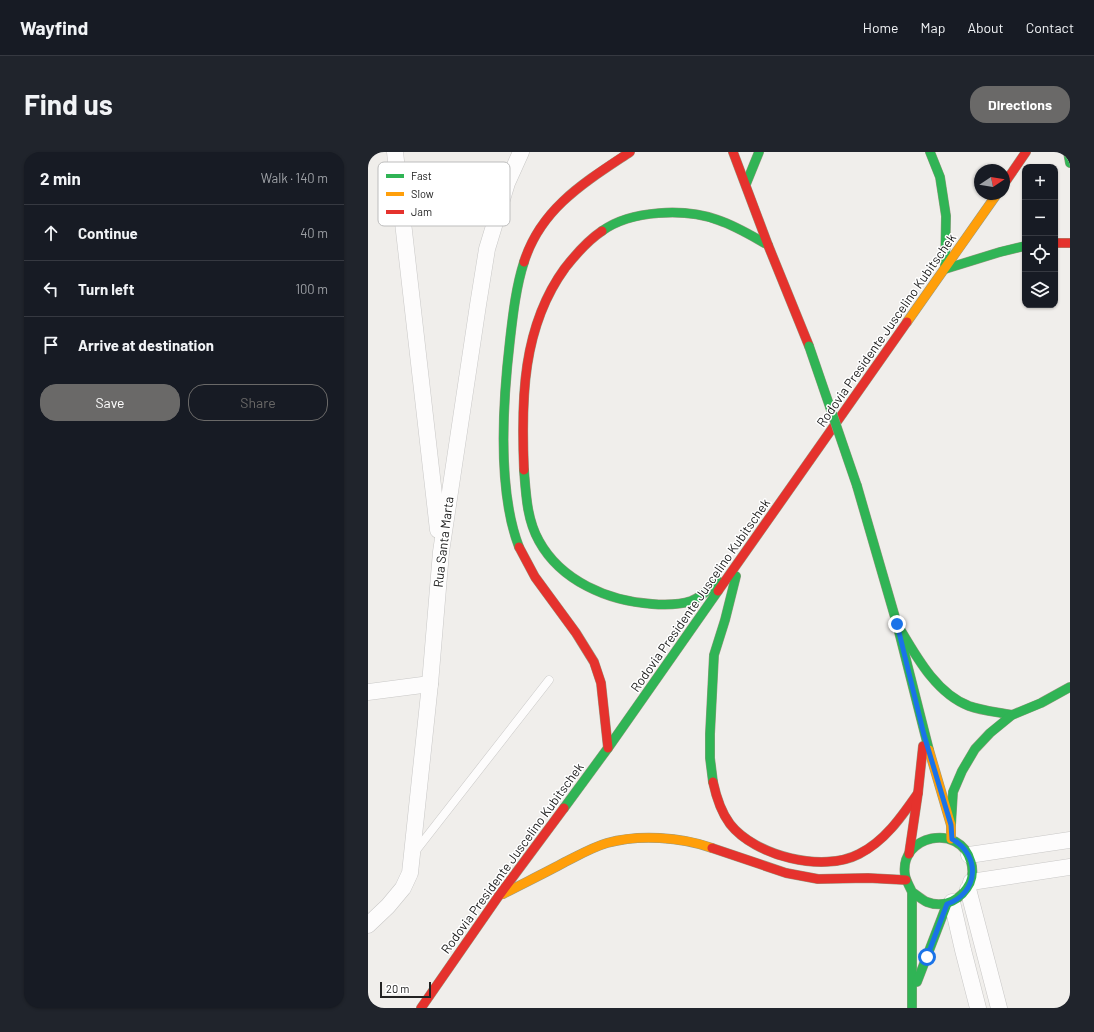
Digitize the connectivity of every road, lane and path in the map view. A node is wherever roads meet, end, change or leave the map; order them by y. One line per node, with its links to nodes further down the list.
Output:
1 (395, 152): 9 (street)
2 (522, 152): 12 (street, Rua Santa Marta)
3 (630, 152): 31 (main road)
4 (733, 152): 13 (main road)
5 (759, 152): 13 (main road)
6 (930, 152): 21 (main road)
7 (1026, 152): 11 (main road)
8 (1068, 152): 10 (main road)
9 (396, 162)
10 (1070, 163)
11 (1010, 175)
12 (510, 177)
13 (746, 184): 19 (main road)
14 (993, 200): 21 (main road, Rodovia Presidente Juscelino Kubitschek)
15 (403, 226): 22 (street)
16 (494, 226): 22 (street, Rua Santa Marta)
17 (1058, 243): 18 (main road)
18 (1070, 243)
19 (768, 245): 23 (main road); 24 (main road, bridge)
20 (1022, 247): 21 (main road)
21 (945, 269): 23 (main road, Rodovia Presidente Juscelino Kubitschek)
22 (440, 552): 26 (street, Rua Santa Marta)
23 (739, 563): 31 (main road, Rodovia Presidente Juscelino Kubitschek); 32 (main road)
24 (897, 624): 29 (main road); 30 (main road)
25 (549, 680): 37 (lane)
26 (430, 684): 28 (street); 37 (street, Rua Santa Marta)
27 (1070, 687): 29 (main road)
28 (368, 692)
29 (1012, 715): 33 (main road)
30 (924, 735): 32 (main road); 33 (main road)
31 (608, 748): 43 (main road, Rodovia Presidente Juscelino Kubitschek)
32 (918, 793): 36 (main road)
33 (951, 825): 34 (main road)
34 (952, 839): 36 (main road); 38 (main road)
35 (1070, 840): 38 (street)
36 (909, 854): 40 (main road)
37 (413, 855): 45 (street, Rua Santa Marta)
38 (969, 855): 41 (main road)
39 (1070, 867): 41 (street)
40 (906, 880): 42 (main road); 43 (main road)
41 (969, 886): 44 (main road); 50 (street)
42 (912, 892): 44 (main road); 46 (main road)
43 (498, 897): 47 (main road, Rodovia Presidente Juscelino Kubitschek)
44 (950, 903): 46 (main road); 49 (street)
45 (368, 925)
46 (913, 992): 48 (main road)
47 (421, 1008)
48 (912, 1008)
49 (978, 1008)
50 (999, 1008)

